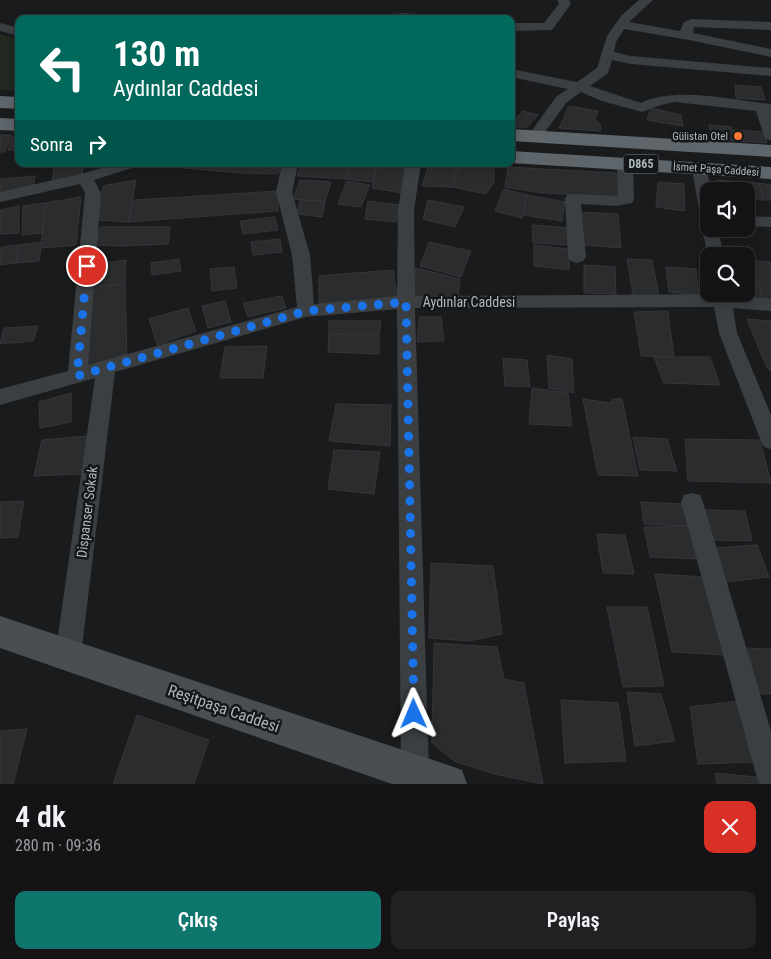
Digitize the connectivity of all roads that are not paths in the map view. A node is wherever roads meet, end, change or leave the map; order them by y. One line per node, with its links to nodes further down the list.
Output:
1 (563, 0): 6 (street)
2 (647, 0): 3 (street)
3 (621, 25): 8 (street); 10 (street)
4 (0, 26): 7 (street)
5 (771, 26): 8 (street)
6 (515, 27)
7 (15, 31)
8 (686, 35): 9 (street)
9 (771, 53)
10 (607, 55): 11 (street); 13 (street)
11 (771, 72)
12 (515, 74): 13 (street)
13 (580, 87): 16 (street); 20 (street)
14 (0, 102): 15 (highway)
15 (15, 103)
16 (766, 108): 21 (street)
17 (0, 124): 18 (highway)
18 (15, 126)
19 (515, 135): 20 (highway, İsmet Paşa Caddesi / D865)
20 (535, 136): 22 (highway, İsmet Paşa Caddesi / D865)
21 (771, 136)
22 (771, 151)
23 (515, 157): 24 (highway, İsmet Paşa Caddesi / D865)
24 (625, 163): 28 (highway, İsmet Paşa Caddesi / D865); 35 (street)
25 (120, 167): 30 (street)
26 (289, 167): 41 (street)
27 (413, 167): 37 (street)
28 (700, 169): 29 (highway, İsmet Paşa Caddesi / D865); 31 (street)
29 (771, 174)
30 (85, 178): 32 (street); 43 (street)
31 (702, 182)
32 (0, 197)
33 (755, 221): 34 (street)
34 (771, 222)
35 (577, 257)
36 (700, 297): 37 (street, Aydınlar Caddesi)
37 (406, 302): 41 (street, Aydınlar Caddesi); 49 (street)
38 (723, 302): 45 (street)
39 (753, 302): 40 (street, Aydınlar Caddesi)
40 (771, 305)
41 (306, 311): 42 (street, Aydınlar Caddesi)
42 (106, 368): 43 (street, Aydınlar Caddesi); 48 (street, Dispanser Sokak)
43 (77, 376): 44 (street, Aydınlar Caddesi)
44 (0, 397)
45 (771, 441)
46 (692, 502): 50 (street)
47 (0, 632): 48 (main road, Reşitpaşa Caddesi)
48 (68, 656): 49 (main road, Reşitpaşa Caddesi)
49 (416, 778): 51 (main road, Reşitpaşa Caddesi)
50 (771, 778)
51 (448, 784)

